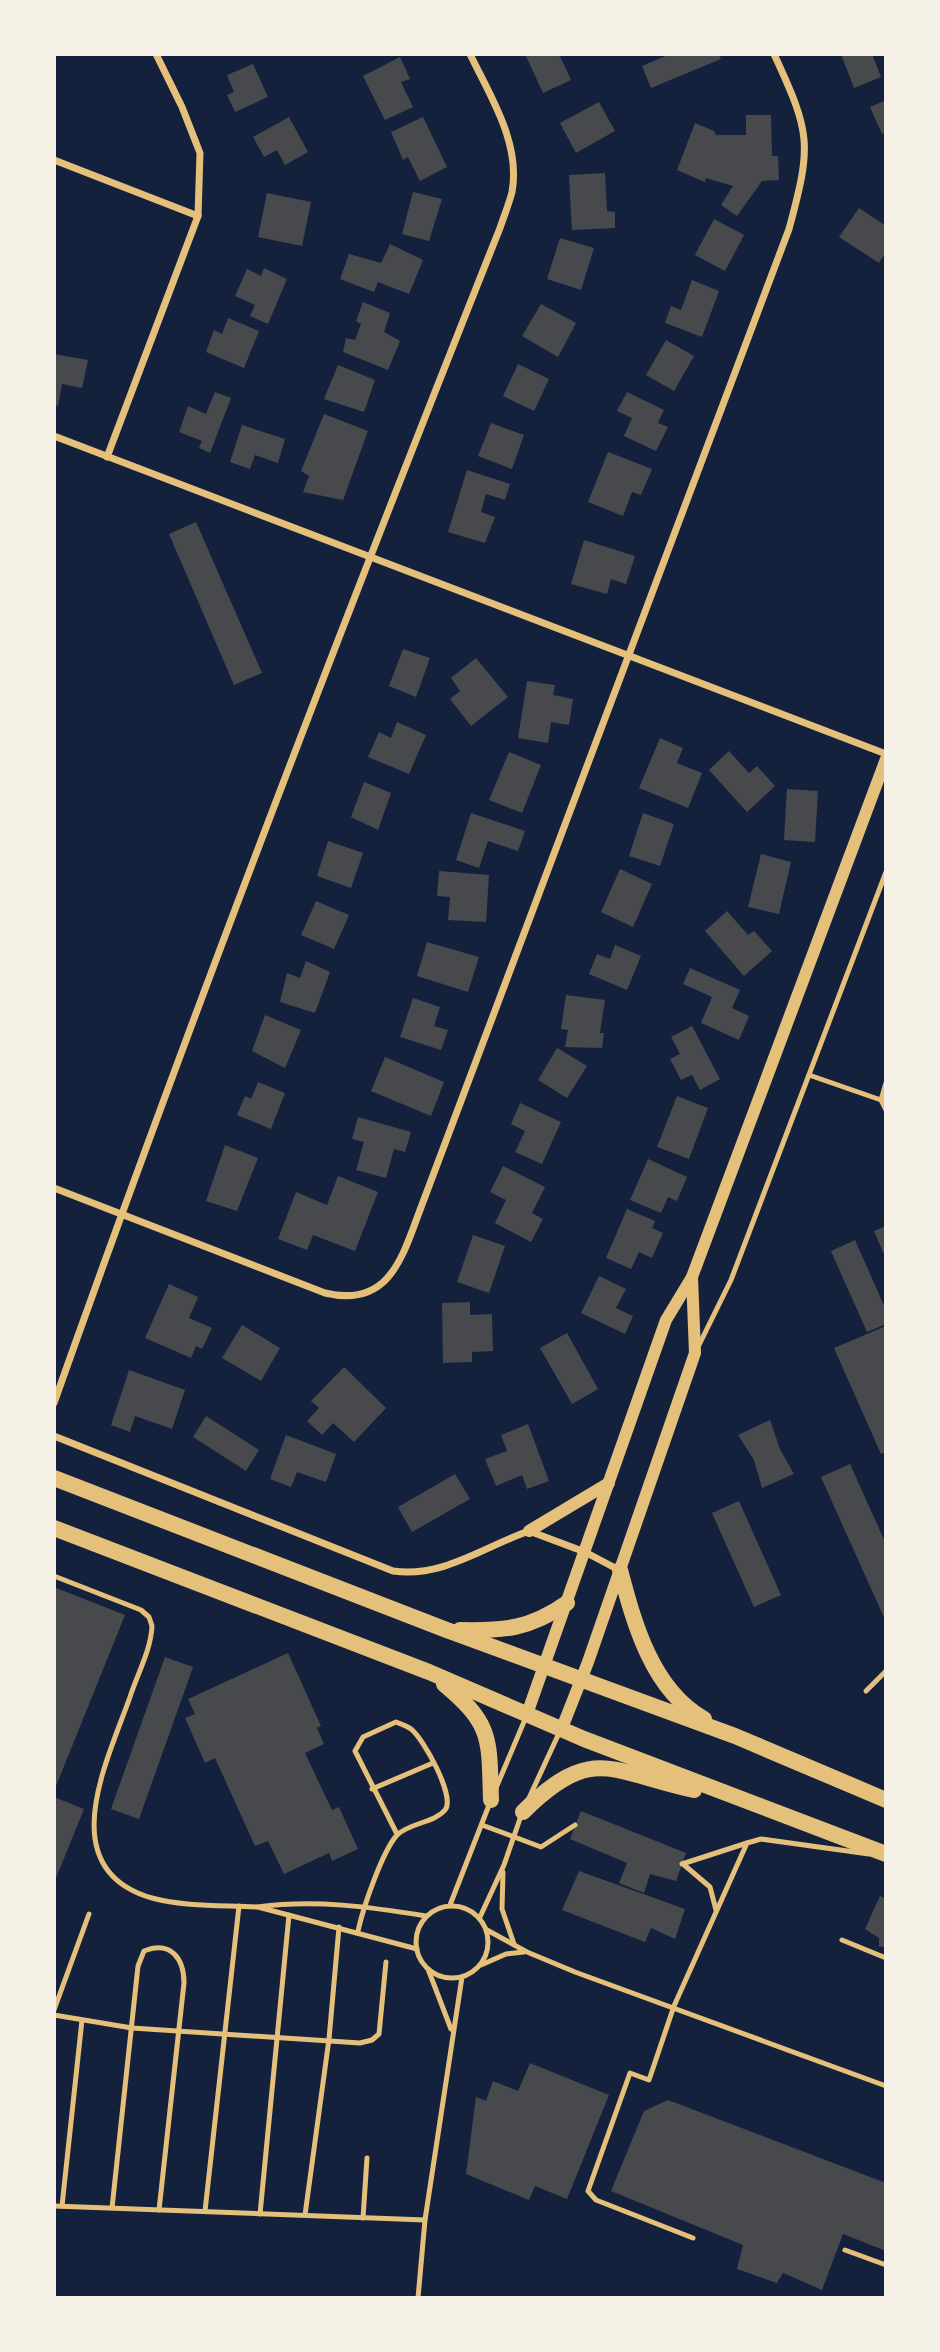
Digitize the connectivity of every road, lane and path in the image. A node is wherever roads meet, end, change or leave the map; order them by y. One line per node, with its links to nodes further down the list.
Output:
1 (156, 54): 5 (street)
2 (470, 54): 8 (street)
3 (774, 54): 9 (street)
4 (54, 160): 5 (street)
5 (198, 216): 7 (street)
6 (54, 436): 7 (street)
7 (107, 457): 8 (street)
8 (369, 557): 9 (street); 17 (street)
9 (630, 655): 10 (street); 17 (street)
10 (886, 757): 18 (street)
11 (886, 872): 12 (lane)
12 (809, 1075): 14 (lane); 19 (lane)
13 (886, 1083): 14 (lane)
14 (883, 1101): 15 (lane)
15 (886, 1110)
16 (54, 1188): 17 (street)
17 (121, 1213): 20 (street)
18 (692, 1277): 19 (street); 23 (street)
19 (695, 1353): 27 (street)
20 (54, 1403)
21 (54, 1436): 25 (street)
22 (54, 1478): 30 (main road)
23 (611, 1482): 25 (street); 26 (street)
24 (54, 1528): 33 (main road)
25 (529, 1531): 26 (street)
26 (585, 1552): 27 (street); 29 (street)
27 (620, 1570): 34 (street); 38 (main road)
28 (54, 1576): 53 (lane)
29 (567, 1603): 30 (main road); 31 (street)
30 (444, 1629): 31 (main road)
31 (547, 1666): 34 (main road); 36 (street)
32 (886, 1671): 35 (lane)
33 (429, 1672): 36 (main road); 41 (main road)
34 (580, 1679): 37 (street); 38 (main road)
35 (866, 1690)
36 (527, 1713): 37 (main road); 41 (lane)
37 (562, 1728): 43 (main road); 44 (lane)
38 (735, 1737): 42 (main road)
39 (433, 1763): 40 (lane); 40 (lane); 47 (lane)
40 (373, 1788): 47 (lane)
41 (491, 1800): 45 (lane)
42 (886, 1800)
43 (747, 1801): 44 (main road); 50 (main road)
44 (523, 1812): 48 (lane)
45 (482, 1825): 48 (lane); 52 (lane)
46 (575, 1825): 48 (lane)
47 (397, 1835): 54 (lane)
48 (514, 1837): 51 (lane)
49 (747, 1843): 50 (lane); 56 (lane); 56 (lane)
50 (886, 1855)
51 (504, 1865): 60 (lane); 65 (lane)
52 (450, 1905): 59 (lane); 60 (lane)
53 (239, 1906): 55 (lane); 79 (lane)
54 (363, 1906): 55 (lane); 59 (lane); 63 (lane)
55 (258, 1907): 58 (lane)
56 (716, 1910): 73 (lane)
57 (89, 1914): 74 (lane)
58 (289, 1915): 61 (lane); 81 (lane)
59 (426, 1916): 66 (lane)
60 (480, 1917): 62 (lane)
61 (339, 1927): 63 (lane); 82 (lane)
62 (487, 1930): 65 (lane); 70 (lane)
63 (358, 1931): 66 (lane)
64 (842, 1940): 68 (lane)
65 (515, 1945): 67 (lane)
66 (417, 1949): 71 (lane)
67 (527, 1952): 70 (lane); 73 (lane)
68 (886, 1958)
69 (386, 1962): 82 (lane)
70 (480, 1965): 72 (lane)
71 (428, 1969): 72 (lane); 80 (lane)
72 (462, 1977): 80 (lane)
73 (674, 2006): 83 (lane); 94 (lane)
74 (54, 2010)
75 (54, 2015): 76 (lane)
76 (82, 2020): 77 (lane); 86 (lane)
77 (132, 2028): 78 (lane); 78 (lane); 87 (lane)
78 (179, 2030): 79 (lane); 88 (lane)
79 (226, 2032): 81 (lane); 89 (lane)
80 (452, 2032): 93 (lane)
81 (278, 2035): 82 (lane); 90 (lane)
82 (329, 2039): 91 (lane)
83 (886, 2086)
84 (367, 2158): 92 (lane)
85 (54, 2206): 86 (lane)
86 (62, 2206): 87 (lane)
87 (113, 2208): 88 (lane)
88 (159, 2210): 89 (lane)
89 (205, 2211): 90 (lane)
90 (260, 2214): 91 (lane)
91 (305, 2215): 92 (lane)
92 (363, 2218): 93 (lane)
93 (425, 2220): 97 (lane)
94 (693, 2238)
95 (845, 2249): 96 (lane)
96 (886, 2265)
97 (418, 2298)

